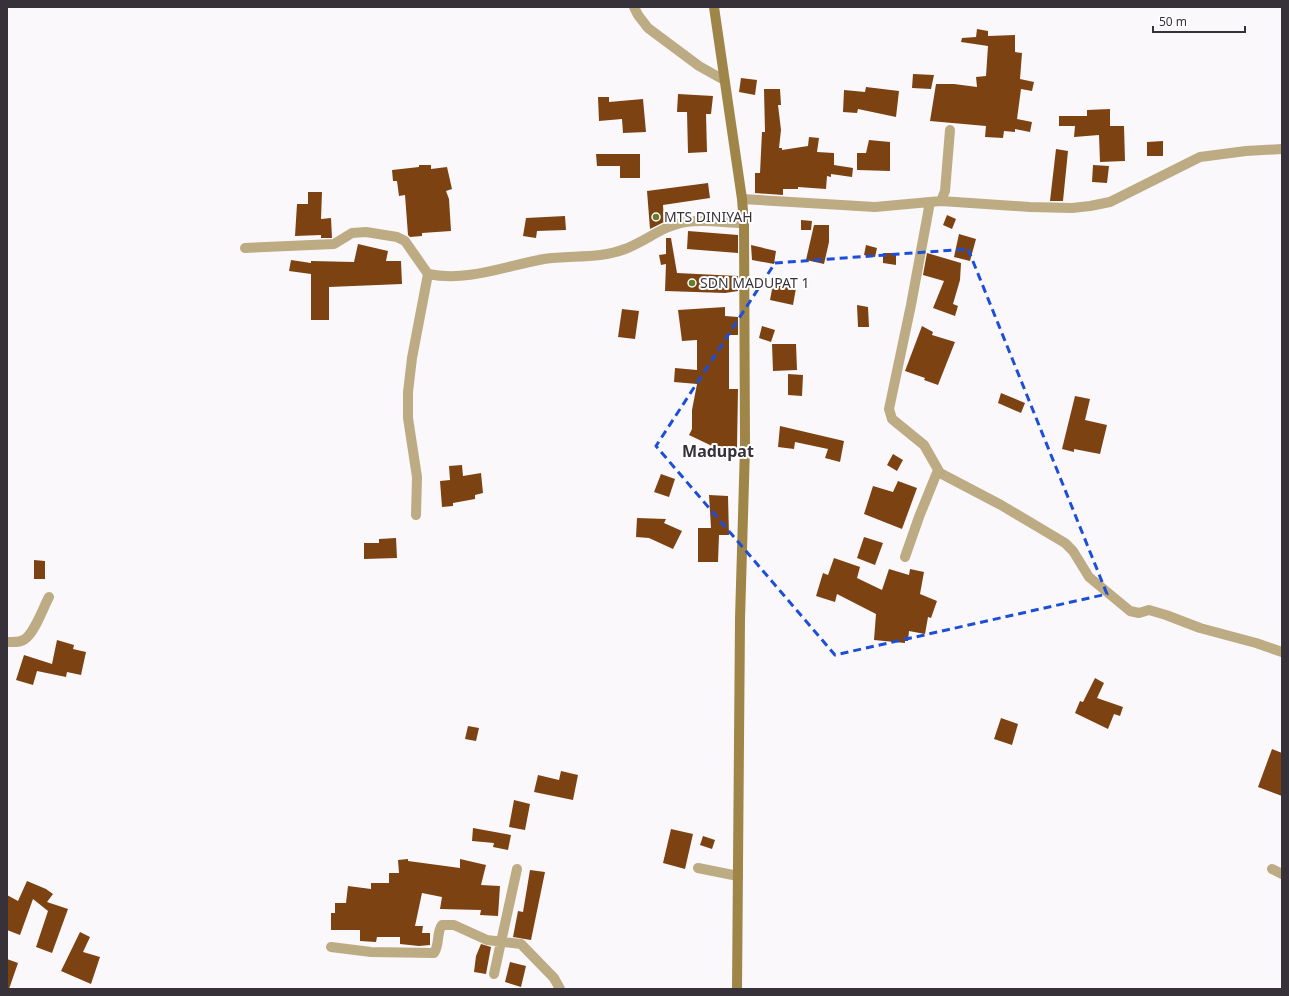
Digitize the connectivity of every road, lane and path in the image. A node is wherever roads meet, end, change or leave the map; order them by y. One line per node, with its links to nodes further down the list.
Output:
1 (634, 7): 3 (street)
2 (714, 7): 3 (street)
3 (724, 80): 6 (street)
4 (950, 130): 8 (street)
5 (1282, 149): 8 (street)
6 (742, 199): 7 (street); 9 (street)
7 (930, 202): 8 (street); 12 (street)
8 (941, 202)
9 (744, 223): 11 (street); 22 (street)
10 (245, 248): 11 (street)
11 (428, 274): 13 (street)
12 (938, 470): 14 (street); 17 (street)
13 (416, 515)
14 (906, 556)
15 (49, 597): 16 (street)
16 (7, 642)
17 (1282, 652)
18 (698, 868): 22 (street)
19 (1272, 868): 21 (street)
20 (517, 869): 23 (street)
21 (1282, 874)
22 (738, 876): 27 (street)
23 (502, 941): 24 (street); 25 (street); 26 (street)
24 (331, 946)
25 (494, 974)
26 (560, 989)
27 (737, 989)

